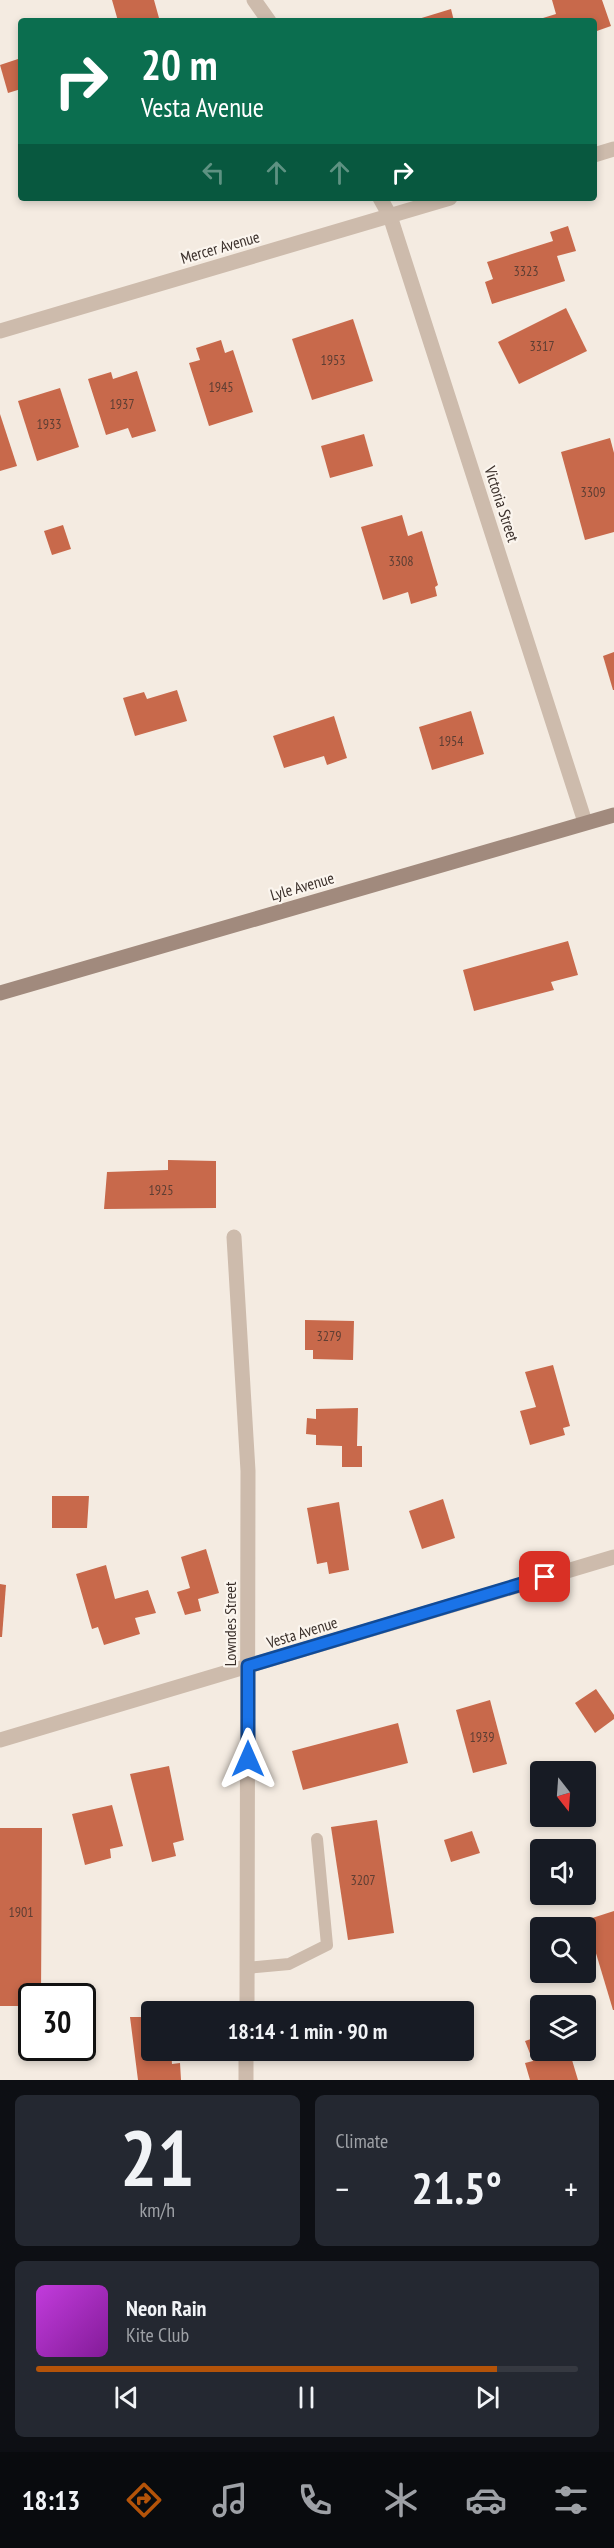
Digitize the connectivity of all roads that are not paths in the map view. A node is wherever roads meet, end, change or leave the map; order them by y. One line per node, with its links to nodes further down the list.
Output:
1 (255, 0): 2 (street)
2 (267, 18)
3 (614, 149): 4 (street)
4 (597, 154)
5 (382, 201): 7 (street, Victoria Street)
6 (440, 201): 7 (street, Mercer Avenue)
7 (390, 216): 8 (street, Mercer Avenue); 10 (street, Victoria Street)
8 (0, 331)
9 (614, 814): 10 (street, Lyle Avenue)
10 (585, 822): 11 (street, Lyle Avenue)
11 (0, 993)
12 (234, 1237): 14 (street, Lowndes Street)
13 (614, 1557): 14 (street, Vesta Avenue)
14 (248, 1666): 15 (street, Vesta Avenue); 17 (street, Lowndes Street)
15 (0, 1740)
16 (317, 1839): 17 (lane)
17 (247, 1968): 18 (street, Lowndes Street)
18 (247, 2001)
19 (246, 2061): 20 (street)
20 (246, 2080)

